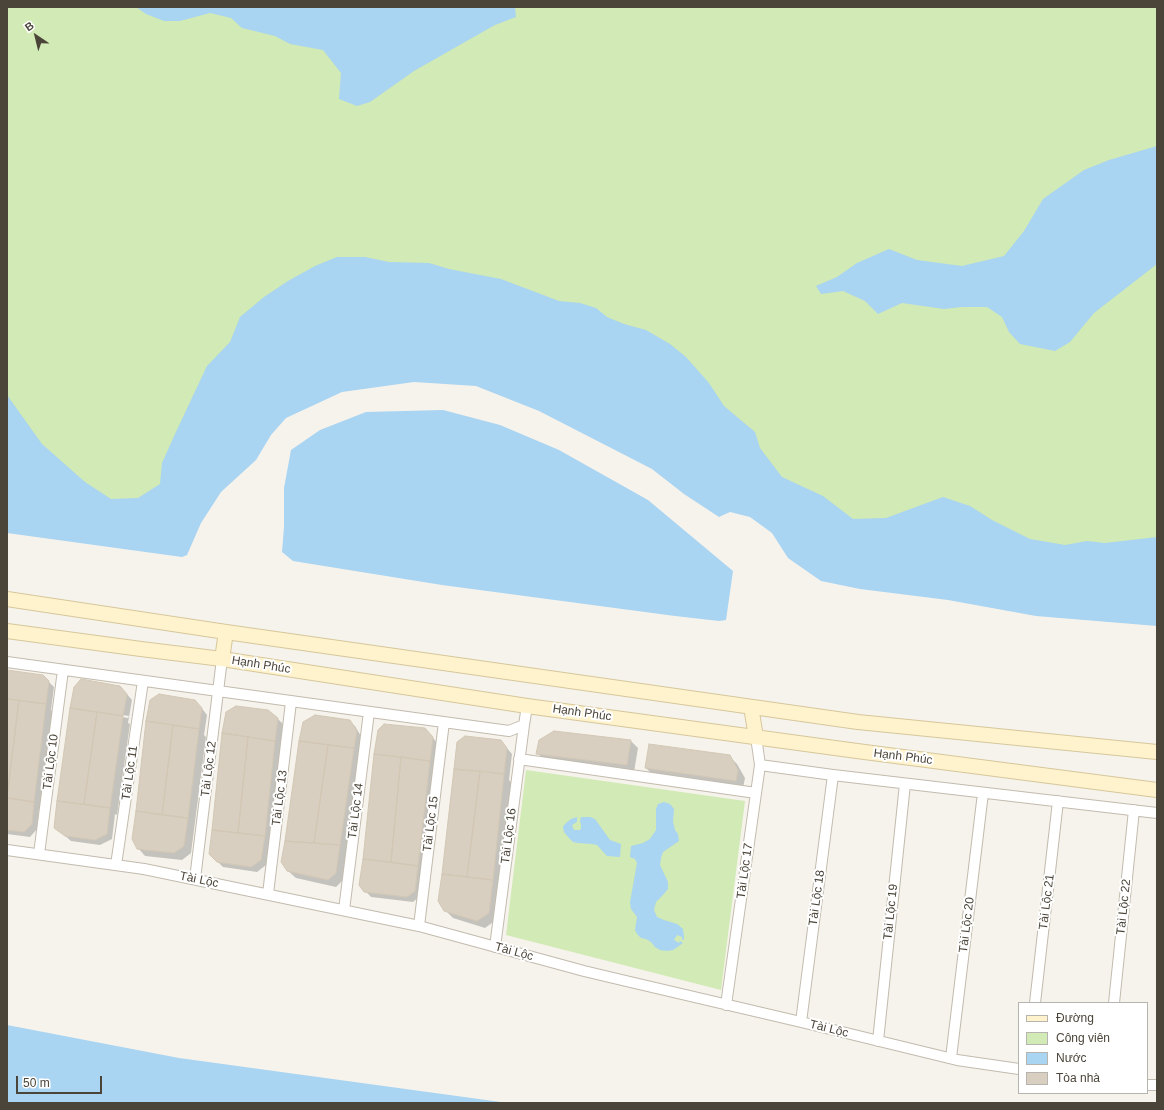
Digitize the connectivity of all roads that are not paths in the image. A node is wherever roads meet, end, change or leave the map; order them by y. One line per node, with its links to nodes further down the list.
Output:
1 (7, 599): 3 (street)
2 (7, 630): 4 (street, Hạnh Phúc)
3 (226, 632): 4 (street); 11 (street)
4 (222, 659): 8 (street, Tài Lộc 12); 10 (street, Hạnh Phúc)
5 (7, 662): 6 (street)
6 (63, 670): 7 (street); 28 (street, Tài Lộc 10)
7 (143, 681): 8 (street); 29 (street, Tài Lộc 11)
8 (218, 691): 9 (street); 30 (street, Tài Lộc 12)
9 (291, 702): 12 (street); 31 (street, Tài Lộc 13)
10 (527, 706): 14 (street, Tài Lộc 16); 15 (street, Hạnh Phúc)
11 (751, 707): 15 (street); 16 (street)
12 (369, 712): 13 (street); 32 (street, Tài Lộc 14)
13 (444, 722): 14 (street); 33 (street, Tài Lộc 15)
14 (524, 725): 17 (street, Tài Lộc 16)
15 (756, 737): 18 (street, Tài Lộc 17); 21 (street, Hạnh Phúc)
16 (1157, 752)
17 (519, 759): 22 (street); 34 (street, Tài Lộc 16)
18 (760, 765): 19 (street); 22 (street, Tài Lộc 17)
19 (834, 775): 20 (street); 38 (street, Tài Lộc 18)
20 (905, 784): 23 (street); 39 (street, Tài Lộc 19)
21 (1157, 790)
22 (756, 793): 37 (street, Tài Lộc 17)
23 (983, 793): 24 (street); 40 (street, Tài Lộc 20)
24 (1058, 801): 25 (street); 35 (street, Tài Lộc 21)
25 (1134, 810): 26 (street); 36 (street, Tài Lộc 22)
26 (1157, 813)
27 (7, 850): 28 (street, Tài Lộc)
28 (39, 854): 29 (street, Tài Lộc)
29 (116, 865): 30 (street, Tài Lộc)
30 (195, 879): 31 (street, Tài Lộc)
31 (268, 894): 32 (street, Tài Lộc)
32 (344, 910): 33 (street, Tài Lộc)
33 (419, 926): 34 (street, Tài Lộc)
34 (495, 947): 37 (street, Tài Lộc)
35 (1035, 1002)
36 (1114, 1002)
37 (726, 1005): 38 (street, Tài Lộc)
38 (801, 1022): 39 (street, Tài Lộc)
39 (878, 1041): 40 (street, Tài Lộc)
40 (951, 1058): 41 (street, Tài Lộc)
41 (1018, 1069)

